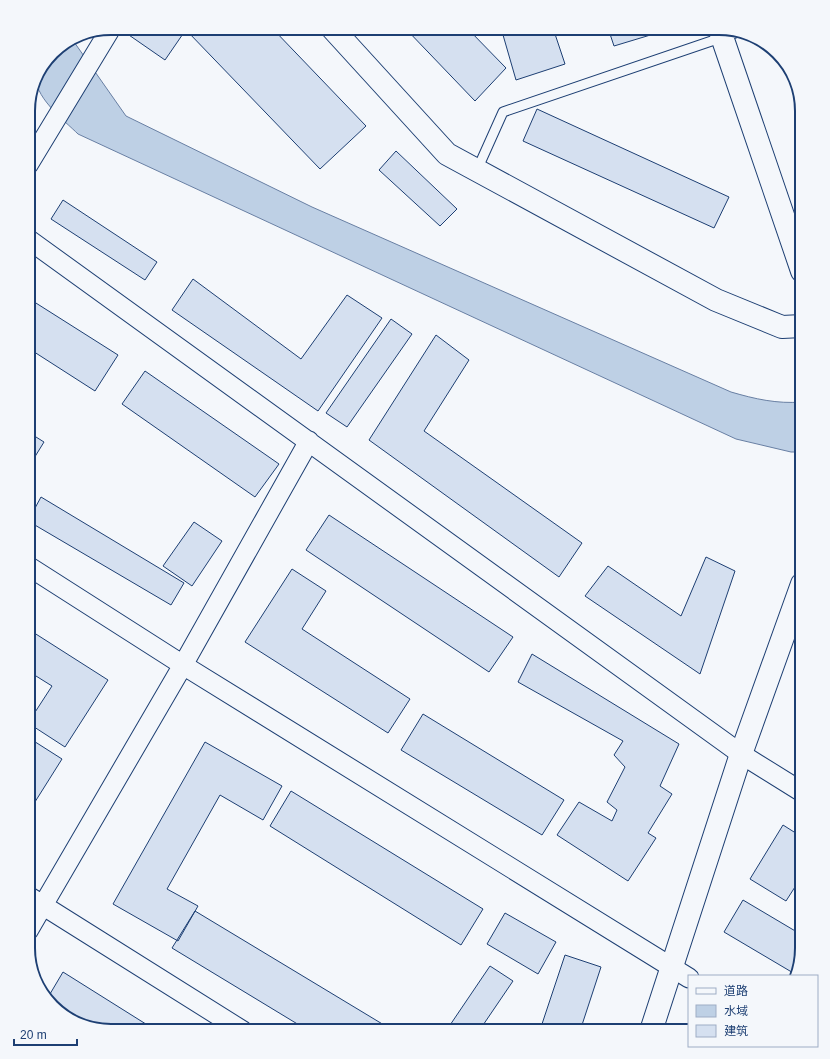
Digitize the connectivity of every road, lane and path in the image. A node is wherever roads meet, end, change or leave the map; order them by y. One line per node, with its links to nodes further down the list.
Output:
1 (107, 35): 5 (street)
2 (338, 35): 6 (street)
3 (720, 35): 6 (lane)
4 (727, 35): 8 (street)
5 (35, 139)
6 (477, 170): 9 (street)
7 (35, 244): 10 (street)
8 (795, 249)
9 (795, 326)
10 (309, 441): 13 (street); 14 (street)
11 (35, 570): 13 (street)
12 (795, 604): 14 (street)
13 (183, 665): 16 (street); 17 (street)
14 (741, 754): 15 (street); 17 (street)
15 (795, 788)
16 (35, 901): 18 (street)
17 (681, 972): 19 (street)
18 (232, 1024)
19 (655, 1024)

